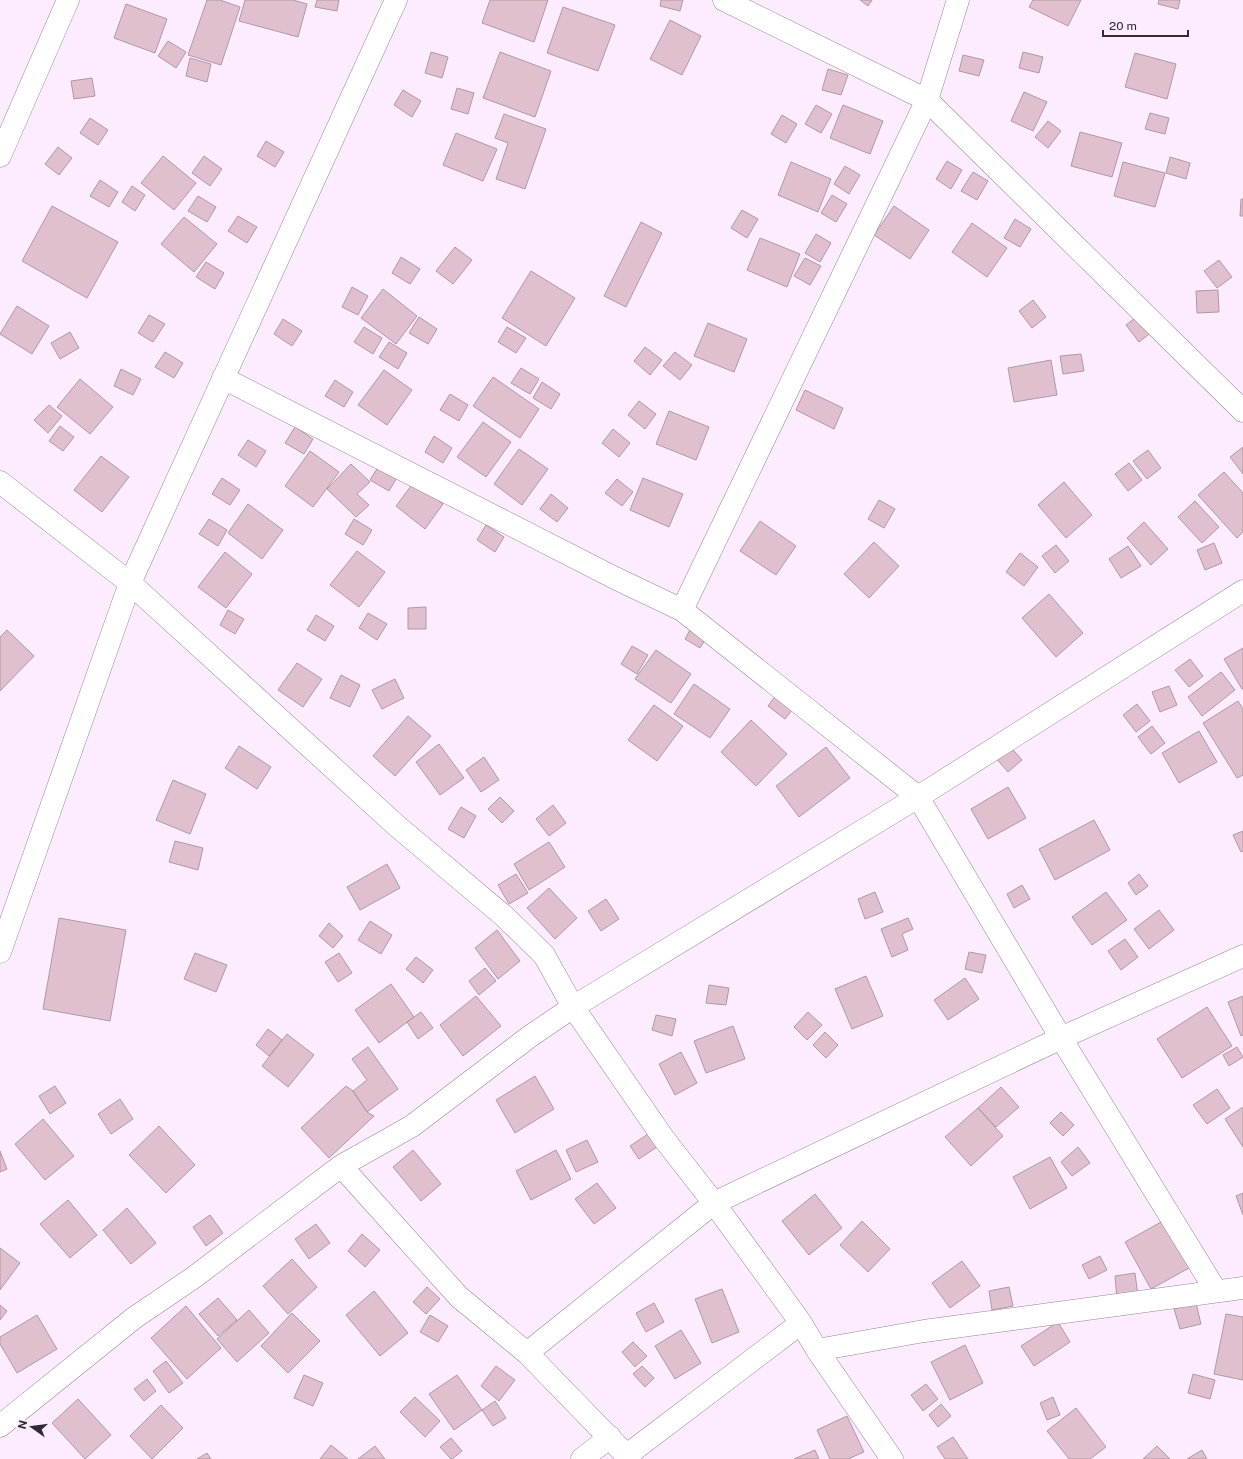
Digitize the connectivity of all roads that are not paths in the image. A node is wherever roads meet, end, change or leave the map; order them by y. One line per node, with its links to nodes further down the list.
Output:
1 (68, 0): 6 (street)
2 (396, 0): 7 (street)
3 (724, 0): 5 (street)
4 (958, 0): 5 (street)
5 (927, 100): 8 (street); 12 (street)
6 (0, 156)
7 (223, 378): 10 (street); 12 (street)
8 (1243, 411)
9 (0, 482): 10 (street)
10 (130, 583): 14 (street); 16 (street)
11 (1243, 591): 13 (street)
12 (682, 610): 13 (street)
13 (918, 797): 16 (street); 17 (street)
14 (1, 942)
15 (1243, 956): 17 (street)
16 (573, 1008): 18 (street); 19 (street)
17 (1061, 1038): 19 (street); 21 (street)
18 (341, 1166): 24 (street); 25 (street)
19 (714, 1203): 22 (street); 24 (street)
20 (1243, 1288): 21 (street)
21 (1216, 1291): 23 (street)
22 (801, 1323): 23 (street); 27 (street)
23 (817, 1350): 29 (street)
24 (527, 1353): 26 (street)
25 (0, 1426)
26 (610, 1437): 27 (street); 28 (street)
27 (628, 1457)
28 (582, 1459)
29 (892, 1459)

